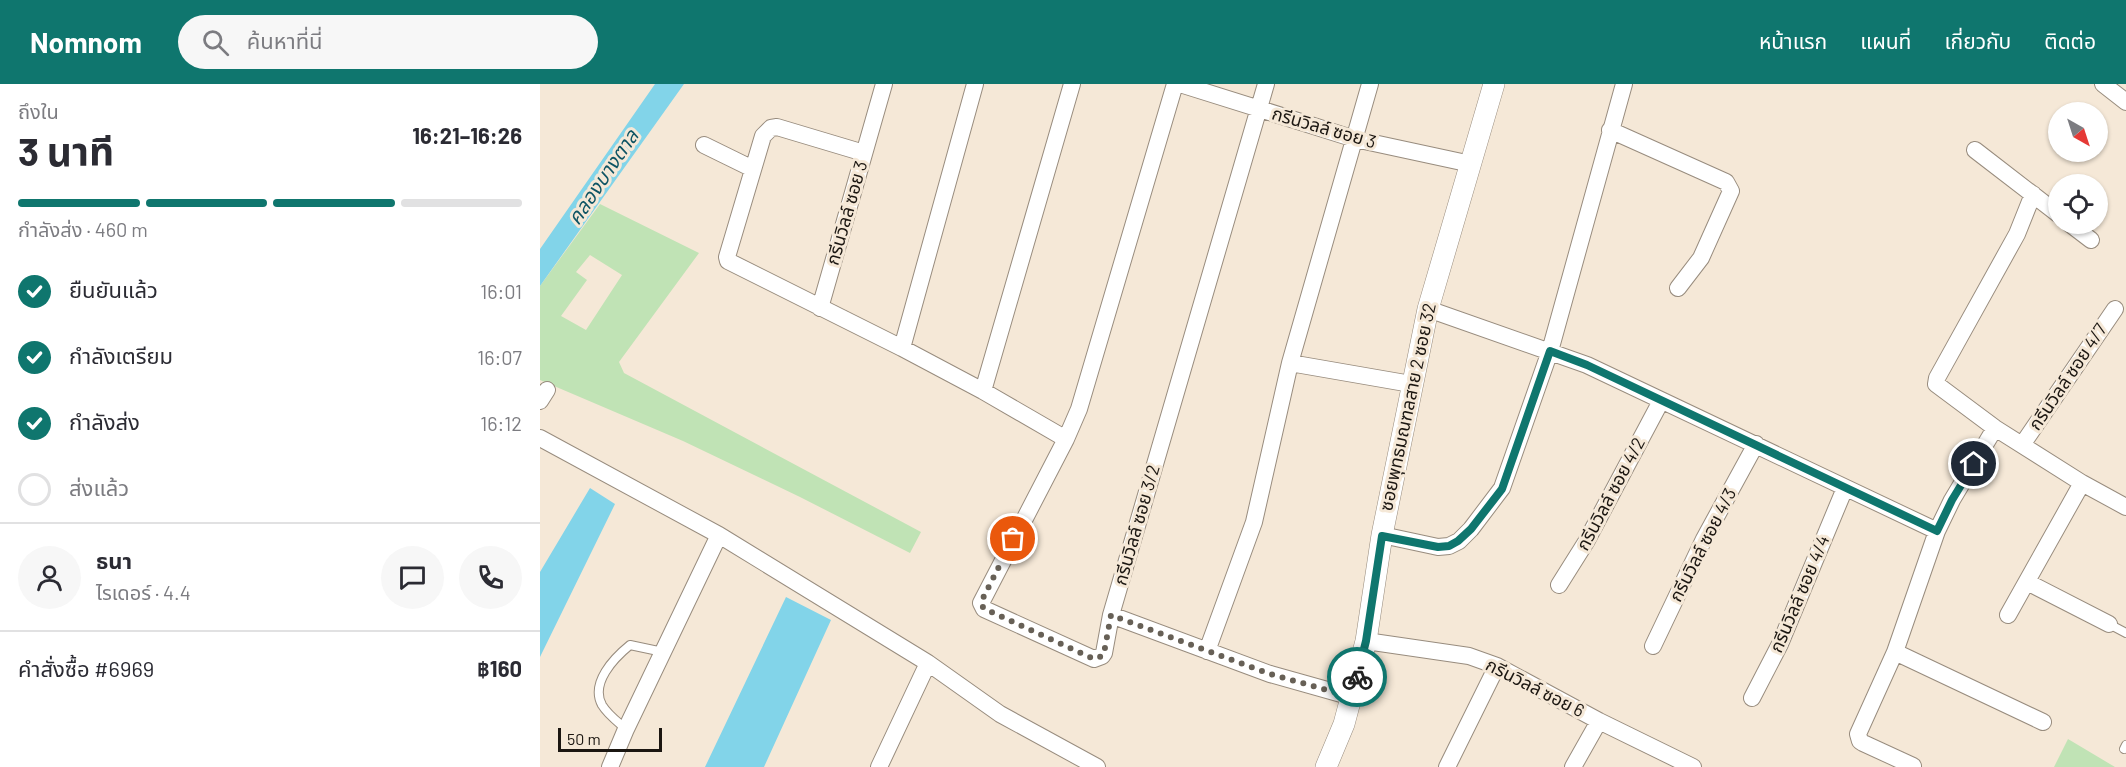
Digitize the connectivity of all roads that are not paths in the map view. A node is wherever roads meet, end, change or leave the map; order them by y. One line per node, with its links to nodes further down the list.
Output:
1 (884, 84): 17 (street, กรีนวิลล์ ซอย 3)
2 (975, 84): 28 (street)
3 (1072, 84): 32 (street)
4 (1175, 84): 36 (street, กรีนวิลล์ ซอย 3/2)
5 (1180, 84): 12 (street, กรีนวิลล์ ซอย 3)
6 (1266, 84): 12 (street, กรีนวิลล์ ซอย 3/2)
7 (1370, 84): 14 (street)
8 (1494, 84): 18 (street, ซอยพุทธมณฑลสาย 2 ซอย 32)
9 (1624, 84): 13 (street)
10 (2103, 84): 11 (street)
11 (2126, 102)
12 (1258, 109): 14 (street, กรีนวิลล์ ซอย 3); 47 (street, กรีนวิลล์ ซอย 3/2)
13 (1610, 129): 24 (street); 29 (street)
14 (1355, 139): 18 (street, กรีนวิลล์ ซอย 3); 30 (street)
15 (704, 145): 19 (street)
16 (1975, 150): 20 (street)
17 (864, 153): 19 (street); 25 (street, กรีนวิลล์ ซอย 3)
18 (1471, 164): 26 (street, ซอยพุทธมณฑลสาย 2 ซอย 32)
19 (753, 169): 25 (street)
20 (2032, 194): 21 (street); 34 (street)
21 (2048, 206)
22 (2083, 234): 23 (street)
23 (2091, 240)
24 (1678, 288)
25 (820, 308): 28 (street)
26 (1428, 309): 29 (street); 31 (street, ซอยพุทธมณฑลสาย 2 ซอย 32)
27 (2115, 309): 38 (street, กรีนวิลล์ ซอย 4/7)
28 (902, 348): 32 (street)
29 (1550, 351): 33 (street); 44 (street)
30 (1290, 363): 31 (street); 53 (street)
31 (1411, 384): 44 (street, ซอยพุทธมณฑลสาย 2 ซอย 32)
32 (983, 391): 36 (street)
33 (1661, 401): 37 (street); 46 (street, กรีนวิลล์ ซอย 4/2)
34 (1995, 428): 38 (street); 42 (street)
35 (540, 438): 43 (street)
36 (1066, 439): 47 (street, กรีนวิลล์ ซอย 3/2)
37 (1756, 444): 40 (street); 52 (street, กรีนวิลล์ ซอย 4/3)
38 (2022, 445): 39 (street)
39 (2082, 483): 41 (street); 45 (street)
40 (1845, 488): 42 (street); 59 (street, กรีนวิลล์ ซอย 4/4)
41 (2124, 502)
42 (1937, 531): 55 (street)
43 (719, 536): 54 (street); 56 (street)
44 (1382, 536): 51 (street, ซอยพุทธมณฑลสาย 2 ซอย 32)
45 (2027, 582): 48 (street); 49 (street)
46 (1559, 585)
47 (1111, 615): 53 (street)
48 (2008, 615)
49 (2109, 624): 50 (lane)
50 (2126, 633)
51 (1366, 641): 57 (street, กรีนวิลล์ ซอย 6); 58 (street, ซอยพุทธมณฑลสาย 2 ซอย 32)
52 (1653, 646)
53 (1207, 651): 58 (street)
54 (663, 652): 62 (street); 62 (lane)
55 (1895, 652): 61 (street); 63 (street)
56 (928, 663): 65 (street); 66 (street)
57 (1497, 666): 60 (street, กรีนวิลล์ ซอย 6); 68 (street)
58 (1352, 697): 67 (street, ซอยพุทธมณฑลสาย 2 ซอย 32)
59 (1752, 698)
60 (1599, 721): 69 (street); 70 (street, กรีนวิลล์ ซอย 6)
61 (2043, 722)
62 (626, 729): 64 (street)
63 (1913, 766)
64 (610, 767)
65 (879, 767)
66 (1097, 767)
67 (1326, 767)
68 (1447, 767)
69 (1573, 767)
70 (1693, 767)

